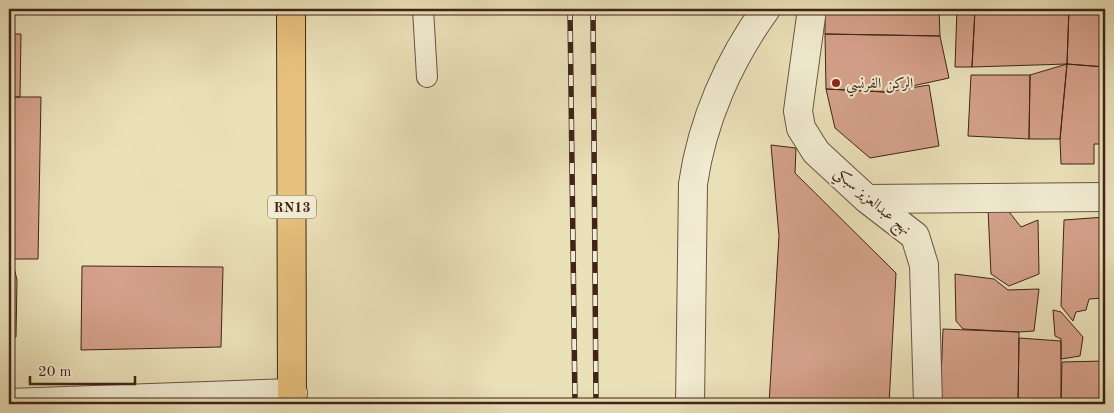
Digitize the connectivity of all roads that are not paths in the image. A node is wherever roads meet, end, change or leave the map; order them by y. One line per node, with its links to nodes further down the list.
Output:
1 (291, 9): 8 (main road, RN13)
2 (423, 9): 5 (lane)
3 (766, 9): 10 (street)
4 (812, 9): 7 (street, نهج عبدالعزيز سبكي)
5 (427, 77)
6 (1105, 197): 7 (street)
7 (867, 199): 11 (street, نهج عبدالعزيز سبكي)
8 (292, 398): 9 (street)
9 (9, 403)
10 (690, 404)
11 (928, 404)

